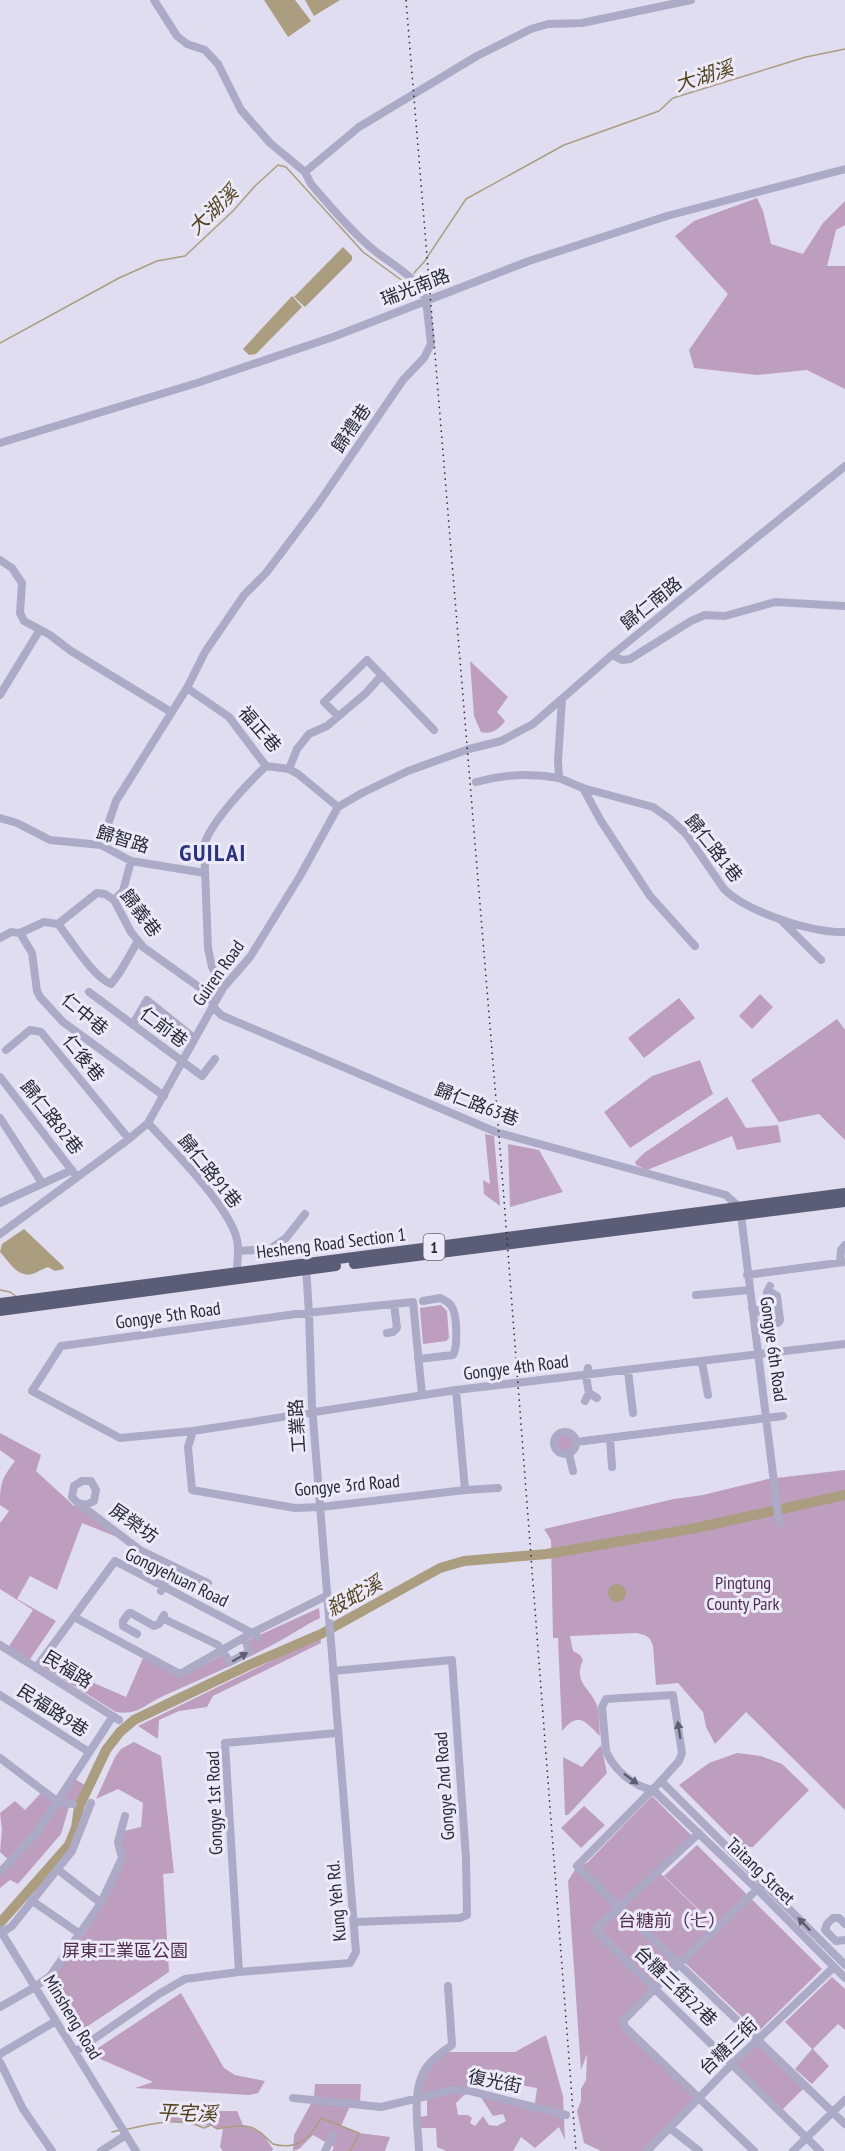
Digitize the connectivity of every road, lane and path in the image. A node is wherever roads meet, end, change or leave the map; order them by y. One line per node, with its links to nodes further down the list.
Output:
1 (154, 0): 4 (street, 歸禮巷)
2 (691, 0): 4 (street)
3 (845, 169): 5 (street, 瑞光南路)
4 (305, 172): 5 (street, 歸禮巷)
5 (426, 300): 6 (street, 瑞光南路); 13 (street, 歸禮巷)
6 (0, 443)
7 (845, 466): 11 (street, 歸仁南路)
8 (0, 560): 10 (street)
9 (845, 606): 11 (street)
10 (39, 631): 14 (street); 16 (street)
11 (612, 655): 15 (street, 歸仁南路)
12 (382, 675): 17 (street); 17 (street); 18 (street)
13 (187, 688): 16 (street, 歸禮巷); 19 (street, 福正巷)
14 (0, 695)
15 (562, 699): 21 (street); 24 (street, 歸仁南路)
16 (171, 712): 26 (street, 歸禮巷)
17 (338, 716): 20 (street)
18 (434, 730)
19 (266, 766): 20 (street, 福正巷); 28 (street)
20 (289, 769): 24 (street, 福正巷)
21 (559, 778): 22 (street, 歸仁路1巷); 23 (street, 歸仁路1巷)
22 (476, 782)
23 (583, 788): 30 (street, 歸仁路1巷); 36 (street)
24 (338, 807): 38 (street, Guiren Road)
25 (0, 818): 26 (street, 歸智路)
26 (100, 845): 27 (street, 歸智路)
27 (131, 861): 28 (street, 歸智路); 29 (street)
28 (205, 873): 38 (street)
29 (114, 900): 31 (street, 歸義巷); 35 (street, 歸義巷)
30 (778, 918): 32 (street, 歸仁路1巷); 37 (street)
31 (58, 924): 33 (street, 歸義巷); 35 (street)
32 (845, 932)
33 (20, 933): 34 (street, 歸義巷); 47 (street, 仁中巷)
34 (0, 938)
35 (138, 941): 40 (street, 歸義巷)
36 (695, 946)
37 (821, 960)
38 (223, 988): 40 (street, Guiren Road)
39 (89, 992): 41 (street, 仁前巷)
40 (213, 1005): 42 (street, Guiren Road); 56 (street, 歸仁路63巷)
41 (132, 1024): 42 (street); 45 (street, 仁前巷)
42 (194, 1038): 45 (street, Guiren Road)
43 (6, 1050): 50 (street, 仁後巷)
44 (215, 1059): 45 (street, 仁前巷)
45 (182, 1061): 47 (street, Guiren Road)
46 (0, 1077): 51 (street, 歸仁路82巷)
47 (164, 1096): 49 (street, Guiren Road)
48 (0, 1118): 52 (street)
49 (148, 1123): 50 (street, Guiren Road); 60 (street, 歸仁路91巷)
50 (129, 1139): 51 (street, Guiren Road)
51 (75, 1173): 52 (street); 58 (street, Guiren Road)
52 (42, 1184): 55 (street)
53 (845, 1193): 56 (main road, Hesheng Road Section 1 / 1)
54 (845, 1202): 56 (main road, Hesheng Road Section 1 / 1)
55 (0, 1203)
56 (740, 1211): 62 (main road, Hesheng Road Section 1 / 1); 63 (street, Gongye 6th Road)
57 (305, 1214): 60 (street)
58 (0, 1234)
59 (845, 1245): 61 (street)
60 (238, 1251): 64 (street, 歸仁路91巷)
61 (843, 1262): 63 (street)
62 (306, 1267): 64 (main road, Hesheng Road Section 1 / 1); 74 (street, 工業路)
63 (747, 1275): 66 (street, Gongye 6th Road)
64 (237, 1276): 70 (main road, Hesheng Road Section 1 / 1)
65 (770, 1286): 72 (street)
66 (749, 1290): 67 (street); 72 (street, Gongye 6th Road)
67 (696, 1294)
68 (423, 1301): 78 (street)
69 (0, 1302): 70 (main road, Hesheng Road Section 1 / 1)
70 (21, 1304): 73 (main road, Hesheng Road Section 1 / 1)
71 (394, 1304): 74 (street, Gongye 5th Road); 75 (street); 78 (street)
72 (752, 1308): 77 (street, Gongye 6th Road)
73 (0, 1311)
74 (309, 1314): 86 (street, 工業路); 90 (street, Gongye 5th Road)
75 (387, 1333)
76 (845, 1344): 77 (street, Gongye 4th Road)
77 (758, 1356): 79 (street, Gongye 4th Road); 89 (street, Gongye 6th Road)
78 (418, 1359): 83 (street)
79 (702, 1362): 80 (street, Gongye 4th Road); 84 (street)
80 (628, 1371): 81 (street, Gongye 4th Road); 87 (street)
81 (587, 1372): 82 (street, Gongye 4th Road); 85 (street)
82 (456, 1390): 83 (street, Gongye 4th Road); 97 (street)
83 (422, 1395): 86 (street, Gongye 4th Road)
84 (708, 1395)
85 (585, 1401)
86 (312, 1411): 90 (street, Gongye 4th Road); 99 (street, 工業路)
87 (633, 1413)
88 (783, 1416): 89 (street)
89 (767, 1419): 91 (street); 100 (street, Gongye 6th Road)
90 (193, 1431): 99 (street, Gongye 3rd Road)
91 (610, 1438): 92 (street); 94 (street)
92 (576, 1442): 93 (street); 93 (street)
93 (569, 1454): 95 (street)
94 (612, 1467)
95 (573, 1471)
96 (498, 1488): 97 (street, Gongye 3rd Road)
97 (465, 1490): 99 (street, Gongye 3rd Road)
98 (78, 1503): 101 (street, 屏榮坊)
99 (321, 1507): 104 (street, 工業路)
100 (779, 1523)
101 (173, 1566): 102 (street, 屏榮坊); 103 (street)
102 (208, 1583)
103 (164, 1587): 105 (street); 106 (street, Gongyehuan Road); 109 (street, Gongyehuan Road)
104 (328, 1595): 109 (street); 111 (street, 工業路)
105 (201, 1612)
106 (74, 1617): 112 (street); 114 (street, Gongyehuan Road)
107 (144, 1621): 108 (street); 108 (street); 113 (street)
108 (137, 1634): 112 (street)
109 (252, 1636): 113 (street); 113 (street, one-way to 109)
110 (0, 1644): 114 (street, 民福路)
111 (332, 1644): 115 (street, Kung Yeh Rd.)
112 (131, 1647): 113 (street)
113 (222, 1650)
114 (36, 1668): 118 (street, 民福路)
115 (333, 1671): 117 (street, Kung Yeh Rd.); 133 (street, Gongye 2nd Road)
116 (0, 1695): 118 (street, 民福路9巷)
117 (338, 1733): 133 (street, Kung Yeh Rd.); 141 (street, Gongye 1st Road)
118 (89, 1752): 122 (street)
119 (0, 1758): 122 (street)
120 (661, 1781): 121 (street); 121 (street, one-way to 121); 129 (street, Taitang Street)
121 (653, 1790): 126 (street, Taitang Street); 132 (street)
122 (58, 1802): 124 (street); 128 (street)
123 (91, 1803): 127 (street)
124 (73, 1804)
125 (125, 1816): 131 (street)
126 (699, 1833): 129 (street, Taitang Street); 132 (street, 台糖三街22巷)
127 (57, 1869): 130 (street); 131 (street)
128 (0, 1872)
129 (763, 1884): 138 (street); 139 (street, Taitang Street, one-way to 129); 140 (street, Taitang Street)
130 (31, 1900): 135 (street); 136 (street)
131 (101, 1903): 136 (street)
132 (620, 1907): 138 (street); 145 (street, 台糖三街22巷)
133 (354, 1922): 141 (street, Kung Yeh Rd.)
134 (845, 1924): 137 (street)
135 (1, 1932): 144 (street, Minsheng Road)
136 (80, 1934): 144 (street)
137 (845, 1940)
138 (679, 1964): 145 (street); 148 (street)
139 (845, 1965)
140 (834, 1967): 142 (street, Taitang Street); 148 (street, 台糖三街)
141 (239, 1972): 149 (street, Kung Yeh Rd.)
142 (845, 1978)
143 (448, 1986): 154 (street)
144 (35, 1987): 146 (street); 147 (street, Minsheng Road)
145 (654, 1989): 152 (street, 台糖三街22巷); 156 (street)
146 (0, 2007)
147 (56, 2021): 149 (street, Minsheng Road); 150 (street)
148 (759, 2039): 152 (street, 台糖三街); 158 (street)
149 (75, 2052): 162 (street, Minsheng Road)
150 (0, 2054)
151 (0, 2062): 153 (street)
152 (732, 2064): 156 (street, 台糖三街); 164 (street, 台糖三街22巷)
153 (2, 2074): 165 (street)
154 (418, 2097): 155 (street, 復光街); 159 (street, 復光街); 169 (street)
155 (293, 2098)
156 (698, 2098): 161 (street, 台糖三街); 172 (street)
157 (845, 2100): 158 (street)
158 (833, 2112): 160 (street); 164 (street)
159 (566, 2115)
160 (845, 2124)
161 (670, 2128): 170 (street, 台糖三街); 171 (street)
162 (126, 2135): 166 (street); 167 (street)
163 (333, 2135): 168 (street)
164 (806, 2138): 173 (street); 174 (street, 台糖三街22巷)
165 (52, 2151)
166 (101, 2151)
167 (136, 2151)
168 (325, 2151)
169 (419, 2151)
170 (647, 2151)
171 (699, 2151)
172 (754, 2151)
173 (793, 2151)
174 (820, 2151)

